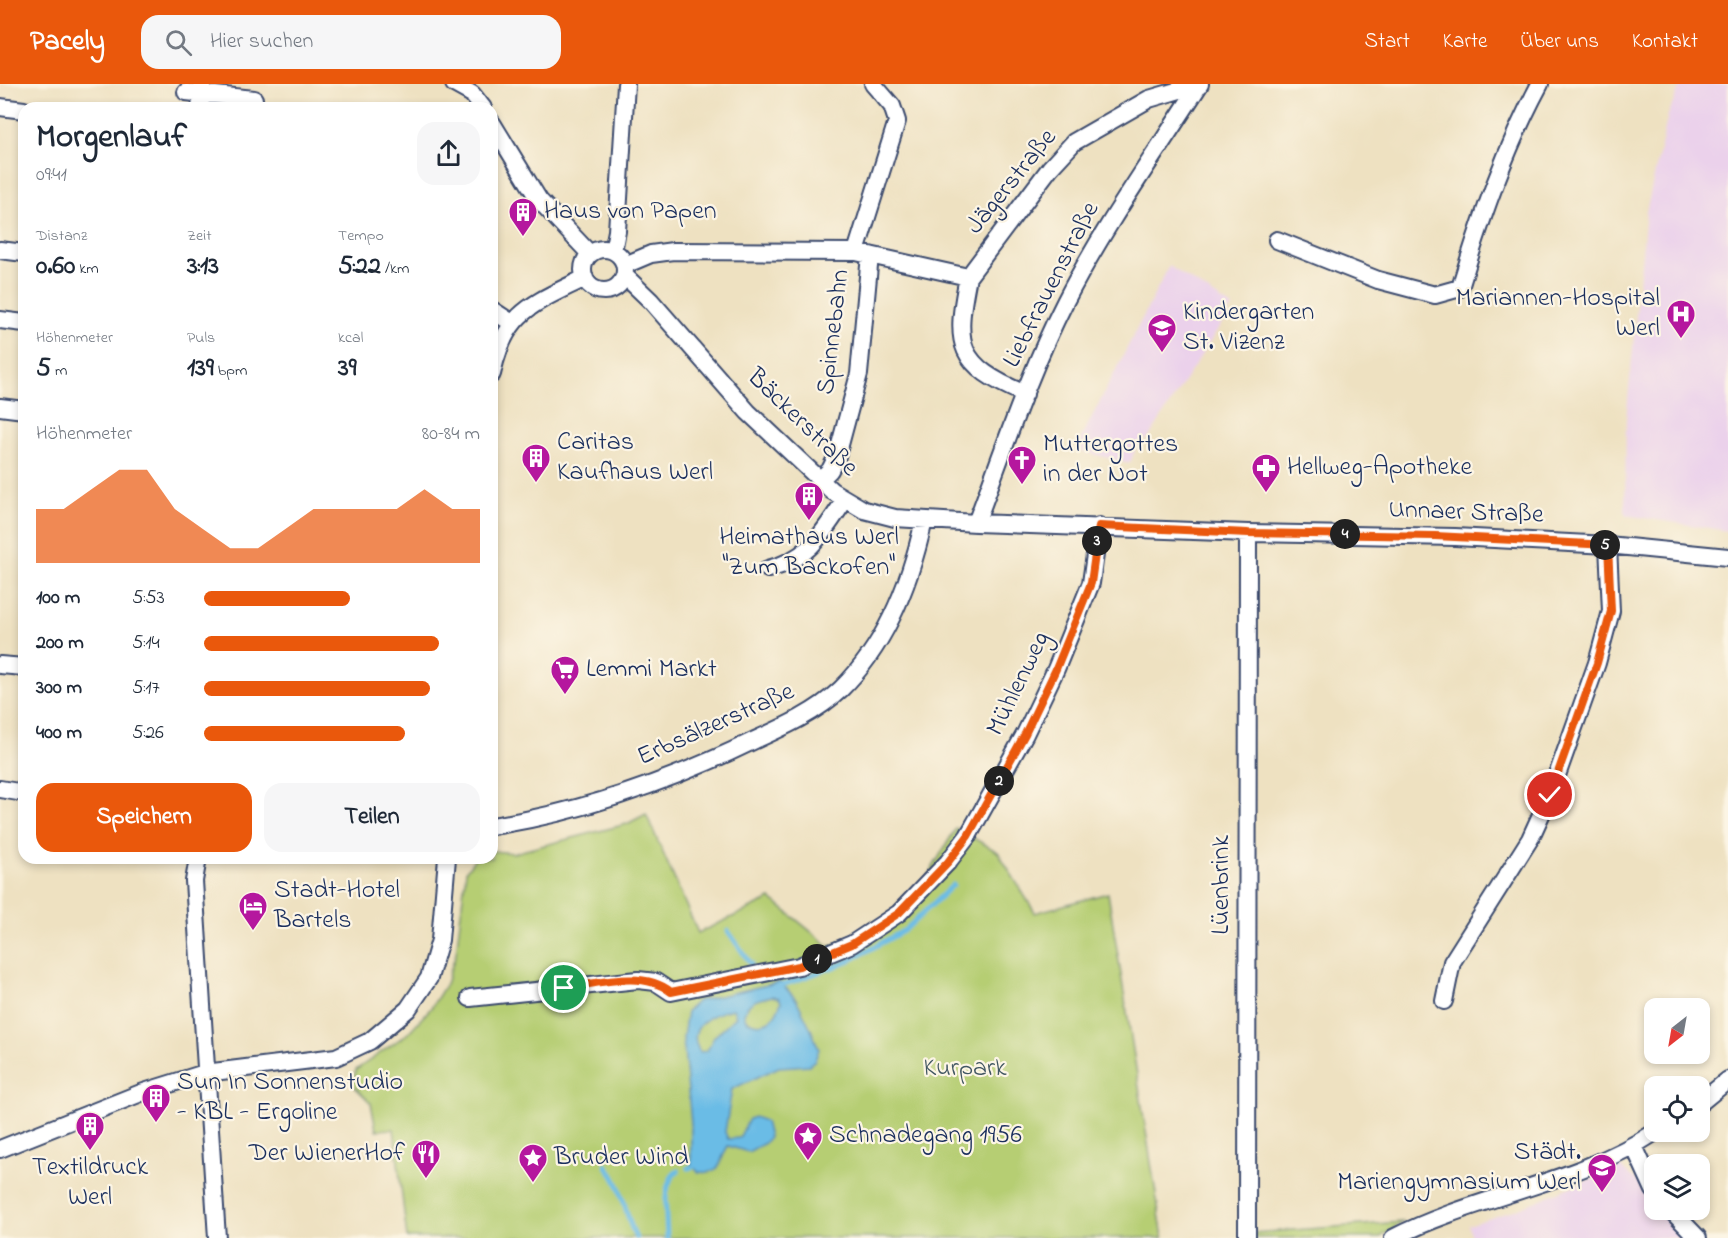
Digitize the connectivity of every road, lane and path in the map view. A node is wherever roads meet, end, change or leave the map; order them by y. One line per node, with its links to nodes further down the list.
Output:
1 (626, 84): 14 (street)
2 (873, 84): 16 (street, Spinnebahn)
3 (1200, 84): 19 (street, Jägerstraße); 26 (street, Liebfrauenstraße)
4 (1540, 84): 12 (street)
5 (459, 86): 8 (street)
6 (197, 94): 7 (street)
7 (254, 99)
8 (476, 102)
9 (0, 107): 10 (street)
10 (18, 109)
11 (498, 133): 17 (street)
12 (1277, 240)
13 (0, 250): 15 (street)
14 (613, 251): 17 (street); 18 (street)
15 (18, 252)
16 (863, 253): 18 (street); 19 (street); 29 (street, Spinnebahn)
17 (590, 254): 20 (street)
18 (625, 271): 20 (street); 29 (street, Bäckerstraße)
19 (968, 277): 26 (street)
20 (585, 278): 24 (street)
21 (498, 314): 24 (street)
22 (0, 320): 23 (street)
23 (18, 322)
24 (512, 323): 25 (street)
25 (498, 350)
26 (1025, 394): 32 (street, Liebfrauenstraße)
27 (0, 407): 28 (street)
28 (18, 409)
29 (820, 480): 30 (street, Bäckerstraße)
30 (845, 500): 31 (street, Bäckerstraße); 38 (street)
31 (924, 520): 32 (street, Bäckerstraße); 43 (street, Erbsälzerstraße)
32 (976, 523): 33 (street, Bäckerstraße)
33 (1099, 526): 34 (street, Bäckerstraße); 46 (street, Mühlenweg)
34 (1130, 526): 35 (street, Unnaer Straße)
35 (1248, 533): 36 (street, Unnaer Straße); 57 (street, Lüenbrink)
36 (1608, 545): 37 (street, Unnaer Straße); 47 (street)
37 (1728, 557)
38 (768, 569)
39 (0, 665): 40 (street)
40 (18, 666)
41 (0, 789): 42 (street)
42 (18, 792)
43 (498, 825)
44 (197, 864): 48 (street)
45 (447, 864): 48 (street)
46 (470, 998)
47 (1444, 1001)
48 (205, 1073): 53 (street); 56 (street)
49 (1728, 1080): 50 (street)
50 (1710, 1095)
51 (1644, 1140): 52 (street)
52 (1635, 1146): 54 (street); 58 (street)
53 (0, 1149)
54 (1644, 1167)
55 (1681, 1220): 59 (street)
56 (217, 1238)
57 (1246, 1238)
58 (1393, 1238)
59 (1698, 1238)

